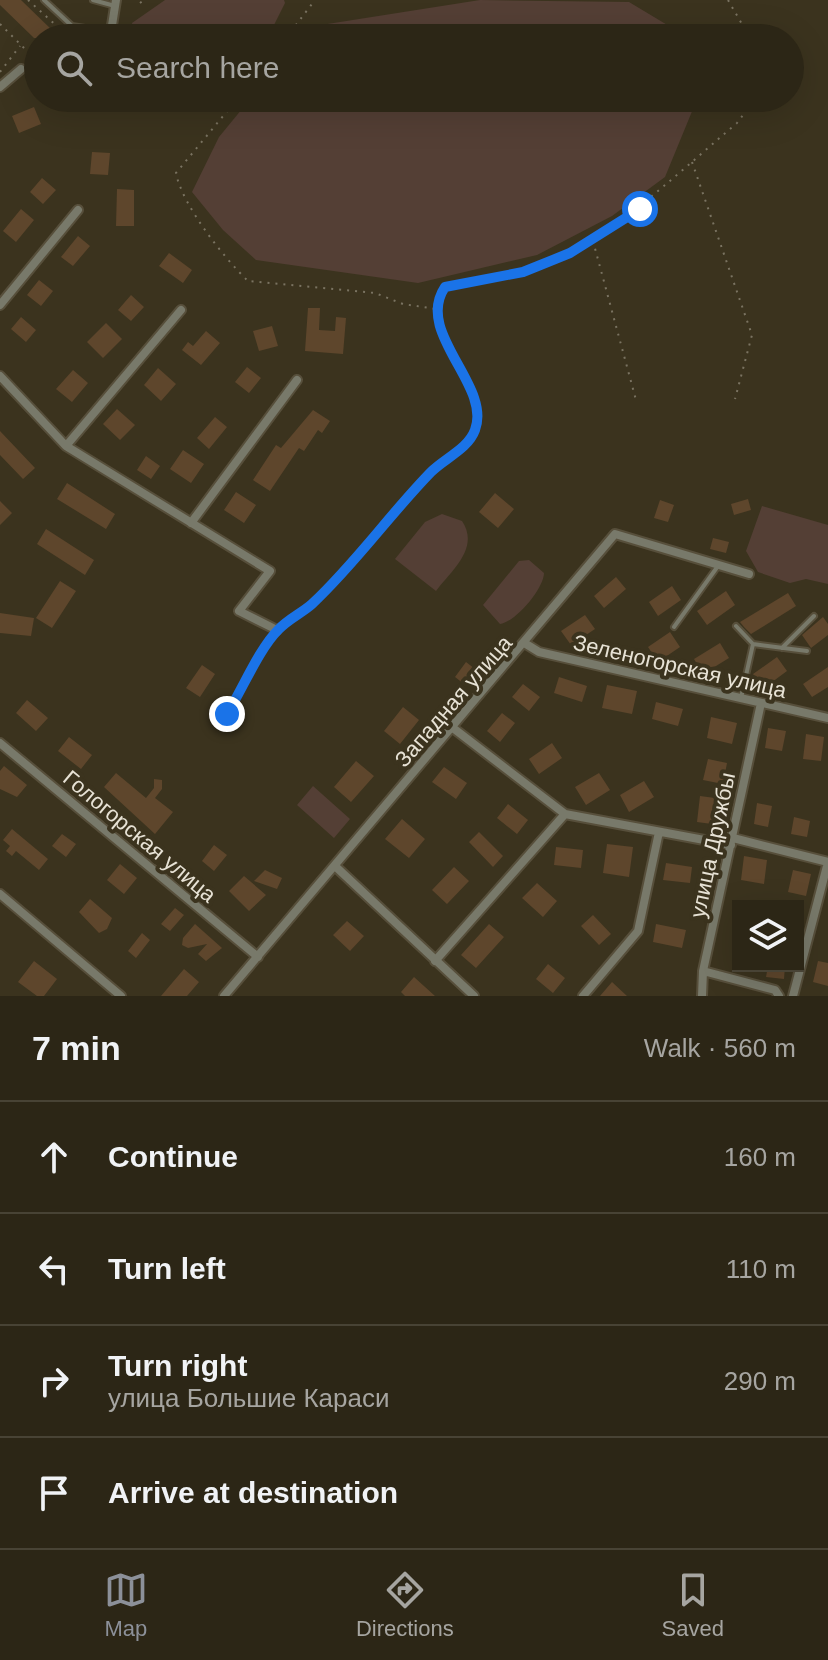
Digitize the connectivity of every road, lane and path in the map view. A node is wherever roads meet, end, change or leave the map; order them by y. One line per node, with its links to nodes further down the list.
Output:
1 (28, 0): 10 (path)
2 (44, 0): 11 (lane)
3 (93, 0): 7 (lane)
4 (144, 0): 8 (path)
5 (315, 0): 13 (path)
6 (728, 0): 14 (path)
7 (115, 3): 12 (street)
8 (140, 3)
9 (0, 24): 15 (path)
10 (55, 24)
11 (70, 24)
12 (112, 24)
13 (297, 24)
14 (742, 24)
15 (21, 45): 16 (path); 18 (path)
16 (24, 46)
17 (21, 69): 19 (street)
18 (0, 72)
19 (0, 87)
20 (226, 112): 26 (path)
21 (745, 112): 22 (path)
22 (692, 161): 24 (path); 30 (path)
23 (78, 210): 25 (street)
24 (593, 240): 26 (path); 31 (path)
25 (0, 305)
26 (436, 309): 39 (path)
27 (181, 310): 32 (street)
28 (0, 376): 32 (street)
29 (297, 380): 33 (street)
30 (735, 399)
31 (636, 400)
32 (66, 446): 33 (street)
33 (191, 523): 39 (street)
34 (718, 566): 35 (street, Западная улица); 38 (lane); 40 (street, Западная улица)
35 (749, 574)
36 (814, 616): 42 (lane)
37 (736, 626): 41 (lane)
38 (674, 627)
39 (277, 630): 46 (path)
40 (526, 644): 44 (street, Зеленогорская улица); 48 (street, Западная улица)
41 (753, 644): 42 (lane); 44 (lane)
42 (782, 648): 43 (lane)
43 (807, 651)
44 (741, 698): 45 (street, Зеленогорская улица)
45 (761, 703): 47 (street, Зеленогорская улица); 52 (street, улица Дружбы)
46 (227, 714)
47 (828, 718)
48 (453, 728): 50 (street); 54 (street, Западная улица)
49 (0, 743): 56 (street, Гологорская улица)
50 (565, 814): 51 (street); 57 (street)
51 (659, 832): 52 (street); 62 (street)
52 (732, 842): 53 (street); 58 (street, улица Дружбы)
53 (828, 862): 65 (street)
54 (335, 866): 56 (street, Западная улица); 57 (street)
55 (0, 894): 59 (street)
56 (258, 957): 60 (street, Западная улица)
57 (435, 961): 61 (street)
58 (703, 971): 63 (street, улица Дружбы); 64 (street)
59 (121, 996)
60 (224, 996)
61 (474, 996)
62 (583, 996)
63 (702, 996)
64 (779, 996)
65 (793, 996)

